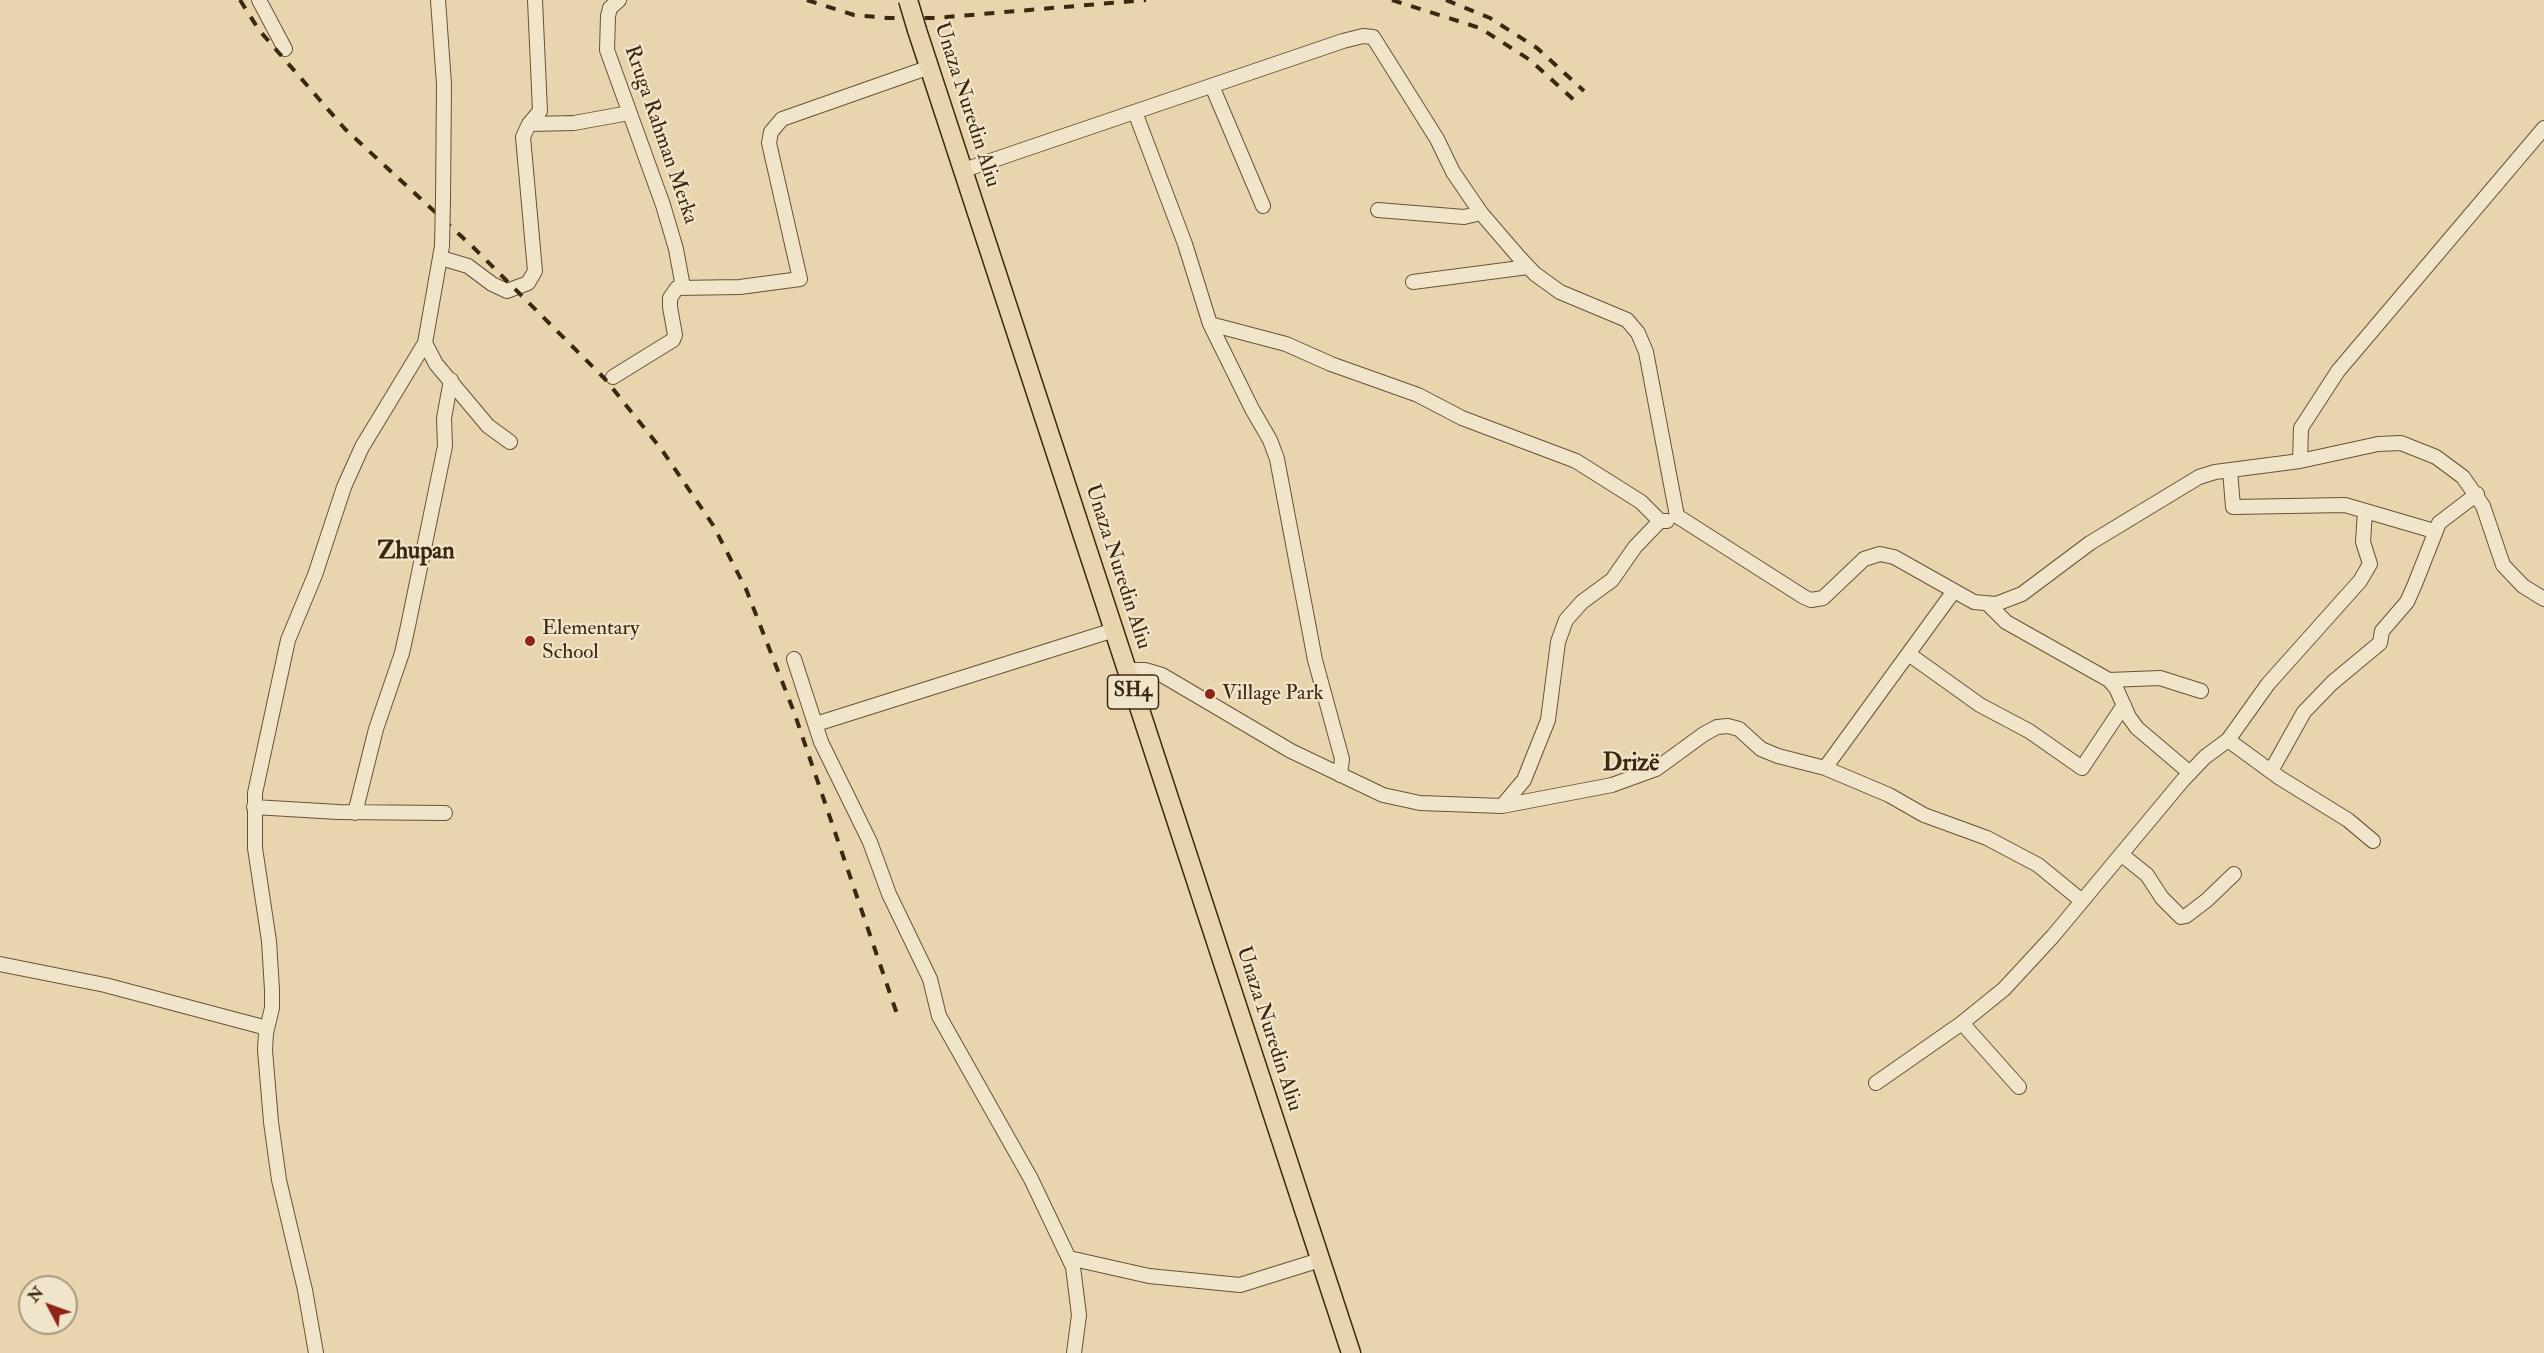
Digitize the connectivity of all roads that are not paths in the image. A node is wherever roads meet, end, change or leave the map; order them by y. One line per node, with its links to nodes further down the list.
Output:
1 (259, 0): 6 (street)
2 (438, 0): 17 (street, bridge)
3 (535, 0): 11 (street)
4 (619, 0): 10 (street, Rruga Rahman Merka)
5 (908, 0): 7 (main road, Unaza Nuredin Aliu / SH4, bridge)
6 (285, 49)
7 (930, 67): 13 (main road, Unaza Nuredin Aliu / SH4); 20 (street)
8 (1212, 86): 9 (street); 14 (street); 16 (street)
9 (1135, 112): 13 (street); 21 (street)
10 (629, 113): 11 (street); 20 (street, Rruga Rahman Merka)
11 (536, 120): 17 (street)
12 (2544, 128): 26 (street)
13 (964, 171): 36 (main road, Unaza Nuredin Aliu / SH4)
14 (1263, 206)
15 (1378, 210): 16 (street)
16 (1481, 213): 18 (street)
17 (442, 252): 22 (street)
18 (1528, 267): 19 (street); 30 (street)
19 (1413, 282)
20 (683, 287): 23 (street)
21 (1210, 324): 31 (street); 48 (street)
22 (425, 343): 24 (street); 50 (street)
23 (613, 377)
24 (451, 380): 25 (street); 51 (street)
25 (510, 442)
26 (2300, 461): 27 (street); 28 (street)
27 (2230, 470): 29 (street); 35 (street)
28 (2477, 494): 32 (street); 34 (street)
29 (2365, 511): 32 (street); 44 (street)
30 (1677, 516): 31 (street); 33 (street)
31 (1660, 521): 49 (street)
32 (2434, 531): 46 (street)
33 (1954, 591): 35 (street); 37 (street)
34 (2544, 599)
35 (1989, 605): 40 (street)
36 (1114, 630): 39 (main road, Unaza Nuredin Aliu / SH4); 43 (street)
37 (1910, 655): 42 (street); 45 (street)
38 (795, 659): 43 (street)
39 (1126, 670): 48 (street); 63 (main road, Unaza Nuredin Aliu / SH4)
40 (2109, 680): 41 (street); 42 (street)
41 (2201, 691)
42 (2124, 705): 47 (street)
43 (816, 724): 62 (street)
44 (2228, 740): 46 (street); 47 (street)
45 (1825, 768): 49 (street); 56 (street)
46 (2271, 771): 53 (street)
47 (2190, 773): 54 (street)
48 (1340, 775): 49 (street)
49 (1502, 806)
50 (254, 807): 51 (street); 59 (street)
51 (355, 813): 52 (street)
52 (445, 813)
53 (2373, 841)
54 (2122, 855): 55 (street); 56 (street)
55 (2234, 874)
56 (2082, 901): 58 (street)
57 (0, 964): 59 (street)
58 (1962, 1023): 60 (street); 61 (street)
59 (267, 1028): 64 (street)
60 (1876, 1083)
61 (2019, 1087)
62 (1069, 1258): 63 (street); 65 (street)
63 (1320, 1260): 66 (main road, Unaza Nuredin Aliu / SH4)
64 (316, 1353)
65 (1074, 1353)
66 (1351, 1353)

